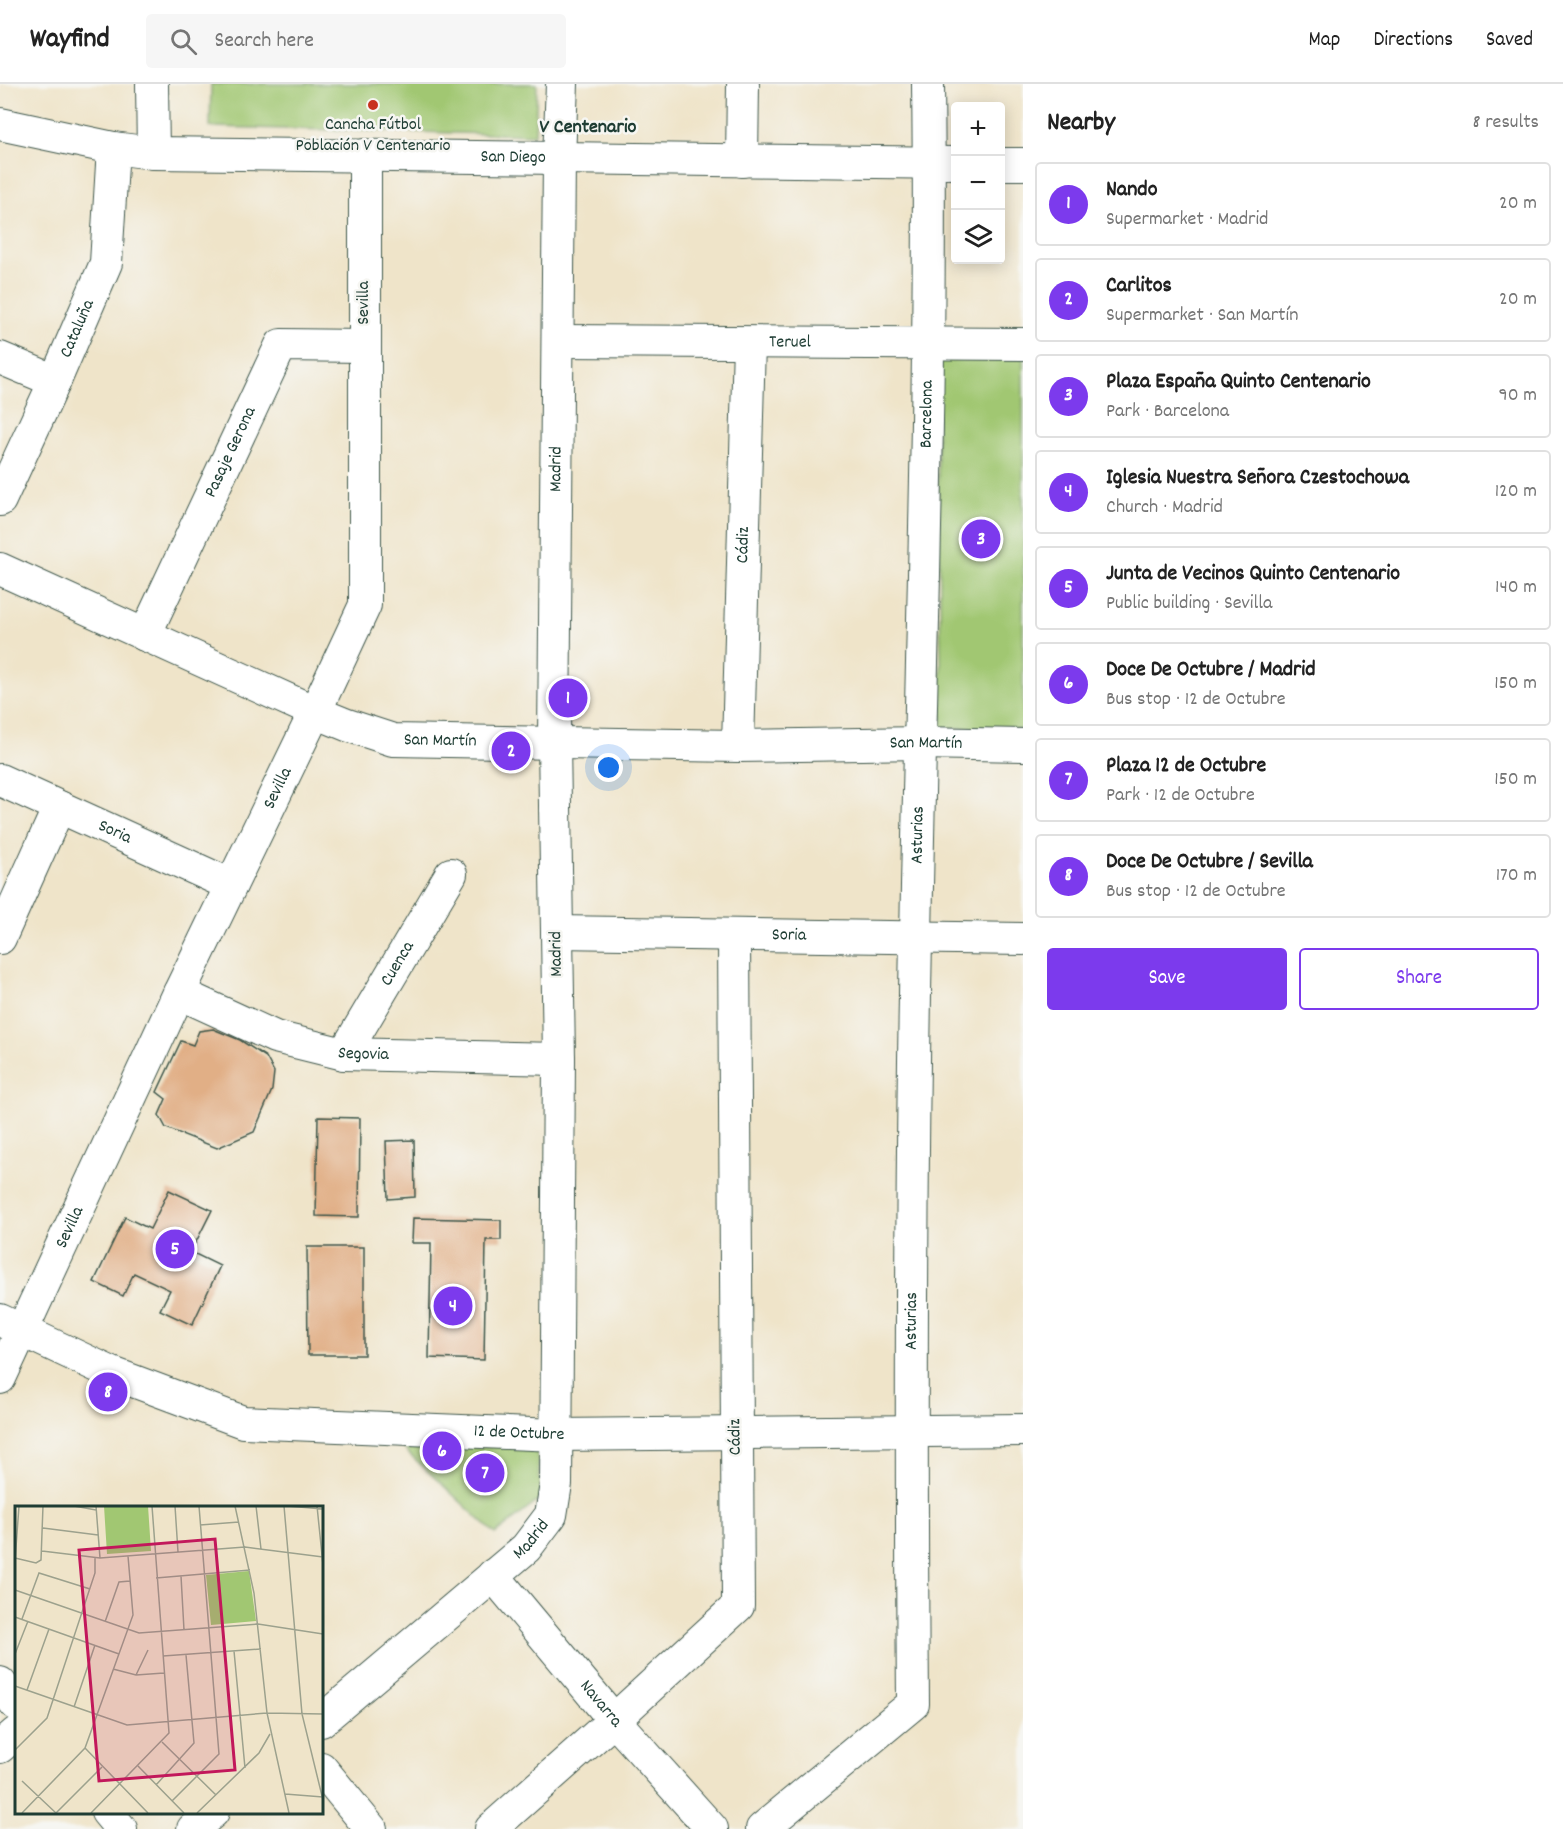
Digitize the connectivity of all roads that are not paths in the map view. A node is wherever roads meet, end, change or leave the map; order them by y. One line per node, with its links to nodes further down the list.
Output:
1 (152, 84): 7 (street)
2 (562, 84): 9 (street, Madrid)
3 (743, 84): 10 (street)
4 (928, 84): 11 (street, Barcelona)
5 (0, 124): 6 (street, San Diego)
6 (113, 148): 7 (street, San Diego); 20 (street, Cataluña)
7 (153, 153): 8 (street, San Diego)
8 (365, 156): 9 (street, San Diego); 18 (street, Sevilla)
9 (560, 158): 10 (street, San Diego); 14 (street, Madrid)
10 (742, 161): 11 (street, San Diego)
11 (942, 163): 16 (street, Barcelona)
12 (1005, 164): 13 (street)
13 (1023, 164)
14 (558, 341): 15 (street, Teruel); 25 (street, Madrid)
15 (749, 343): 16 (street, Teruel); 28 (street, Cádiz)
16 (928, 344): 17 (street, Teruel); 26 (street, Barcelona)
17 (1023, 344)
18 (364, 346): 23 (street, Pasaje Gerona); 24 (street, Sevilla)
19 (0, 358): 20 (street)
20 (55, 381): 21 (street, Cataluña)
21 (0, 500)
22 (0, 569): 23 (street, San Martín)
23 (145, 635): 24 (street, San Martín)
24 (315, 712): 25 (street, San Martín); 32 (street, Sevilla)
25 (554, 742): 28 (street, San Martín); 33 (street, Madrid)
26 (921, 743): 27 (street, San Martín); 28 (street, San Martín); 36 (street, Asturias)
27 (1023, 745)
28 (738, 746)
29 (0, 780): 30 (street, Soria)
30 (59, 807): 32 (street, Soria); 35 (street)
31 (451, 874): 39 (street, Cuenca)
32 (231, 885): 38 (street, Sevilla)
33 (557, 932): 34 (street, Soria); 40 (street, Madrid)
34 (734, 935): 36 (street, Soria); 45 (street, Cádiz)
35 (0, 938)
36 (916, 938): 37 (street, Soria); 44 (street, Asturias)
37 (1023, 939)
38 (179, 993): 39 (street, Segovia); 41 (street, Sevilla)
39 (344, 1054): 40 (street, Segovia)
40 (559, 1059): 46 (street, Madrid)
41 (11, 1325): 42 (street, Sevilla); 46 (street, 12 de Octubre)
42 (0, 1378)
43 (1023, 1430): 44 (street, 12 de Octubre)
44 (910, 1431): 45 (street, 12 de Octubre); 62 (street, Asturias)
45 (735, 1433): 46 (street, 12 de Octubre); 51 (street, Cádiz)
46 (556, 1435): 47 (street, Madrid)
47 (493, 1575): 50 (street, Madrid); 51 (street, Navarra)
48 (0, 1683): 49 (street)
49 (15, 1703)
50 (322, 1720)
51 (614, 1720): 60 (street, Cádiz); 61 (street, Navarra)
52 (15, 1734): 53 (street)
53 (0, 1747)
54 (322, 1769): 59 (street)
55 (109, 1814): 57 (street)
56 (211, 1814): 58 (street)
57 (120, 1829)
58 (193, 1829)
59 (371, 1829)
60 (490, 1829)
61 (712, 1829)
62 (762, 1829)

